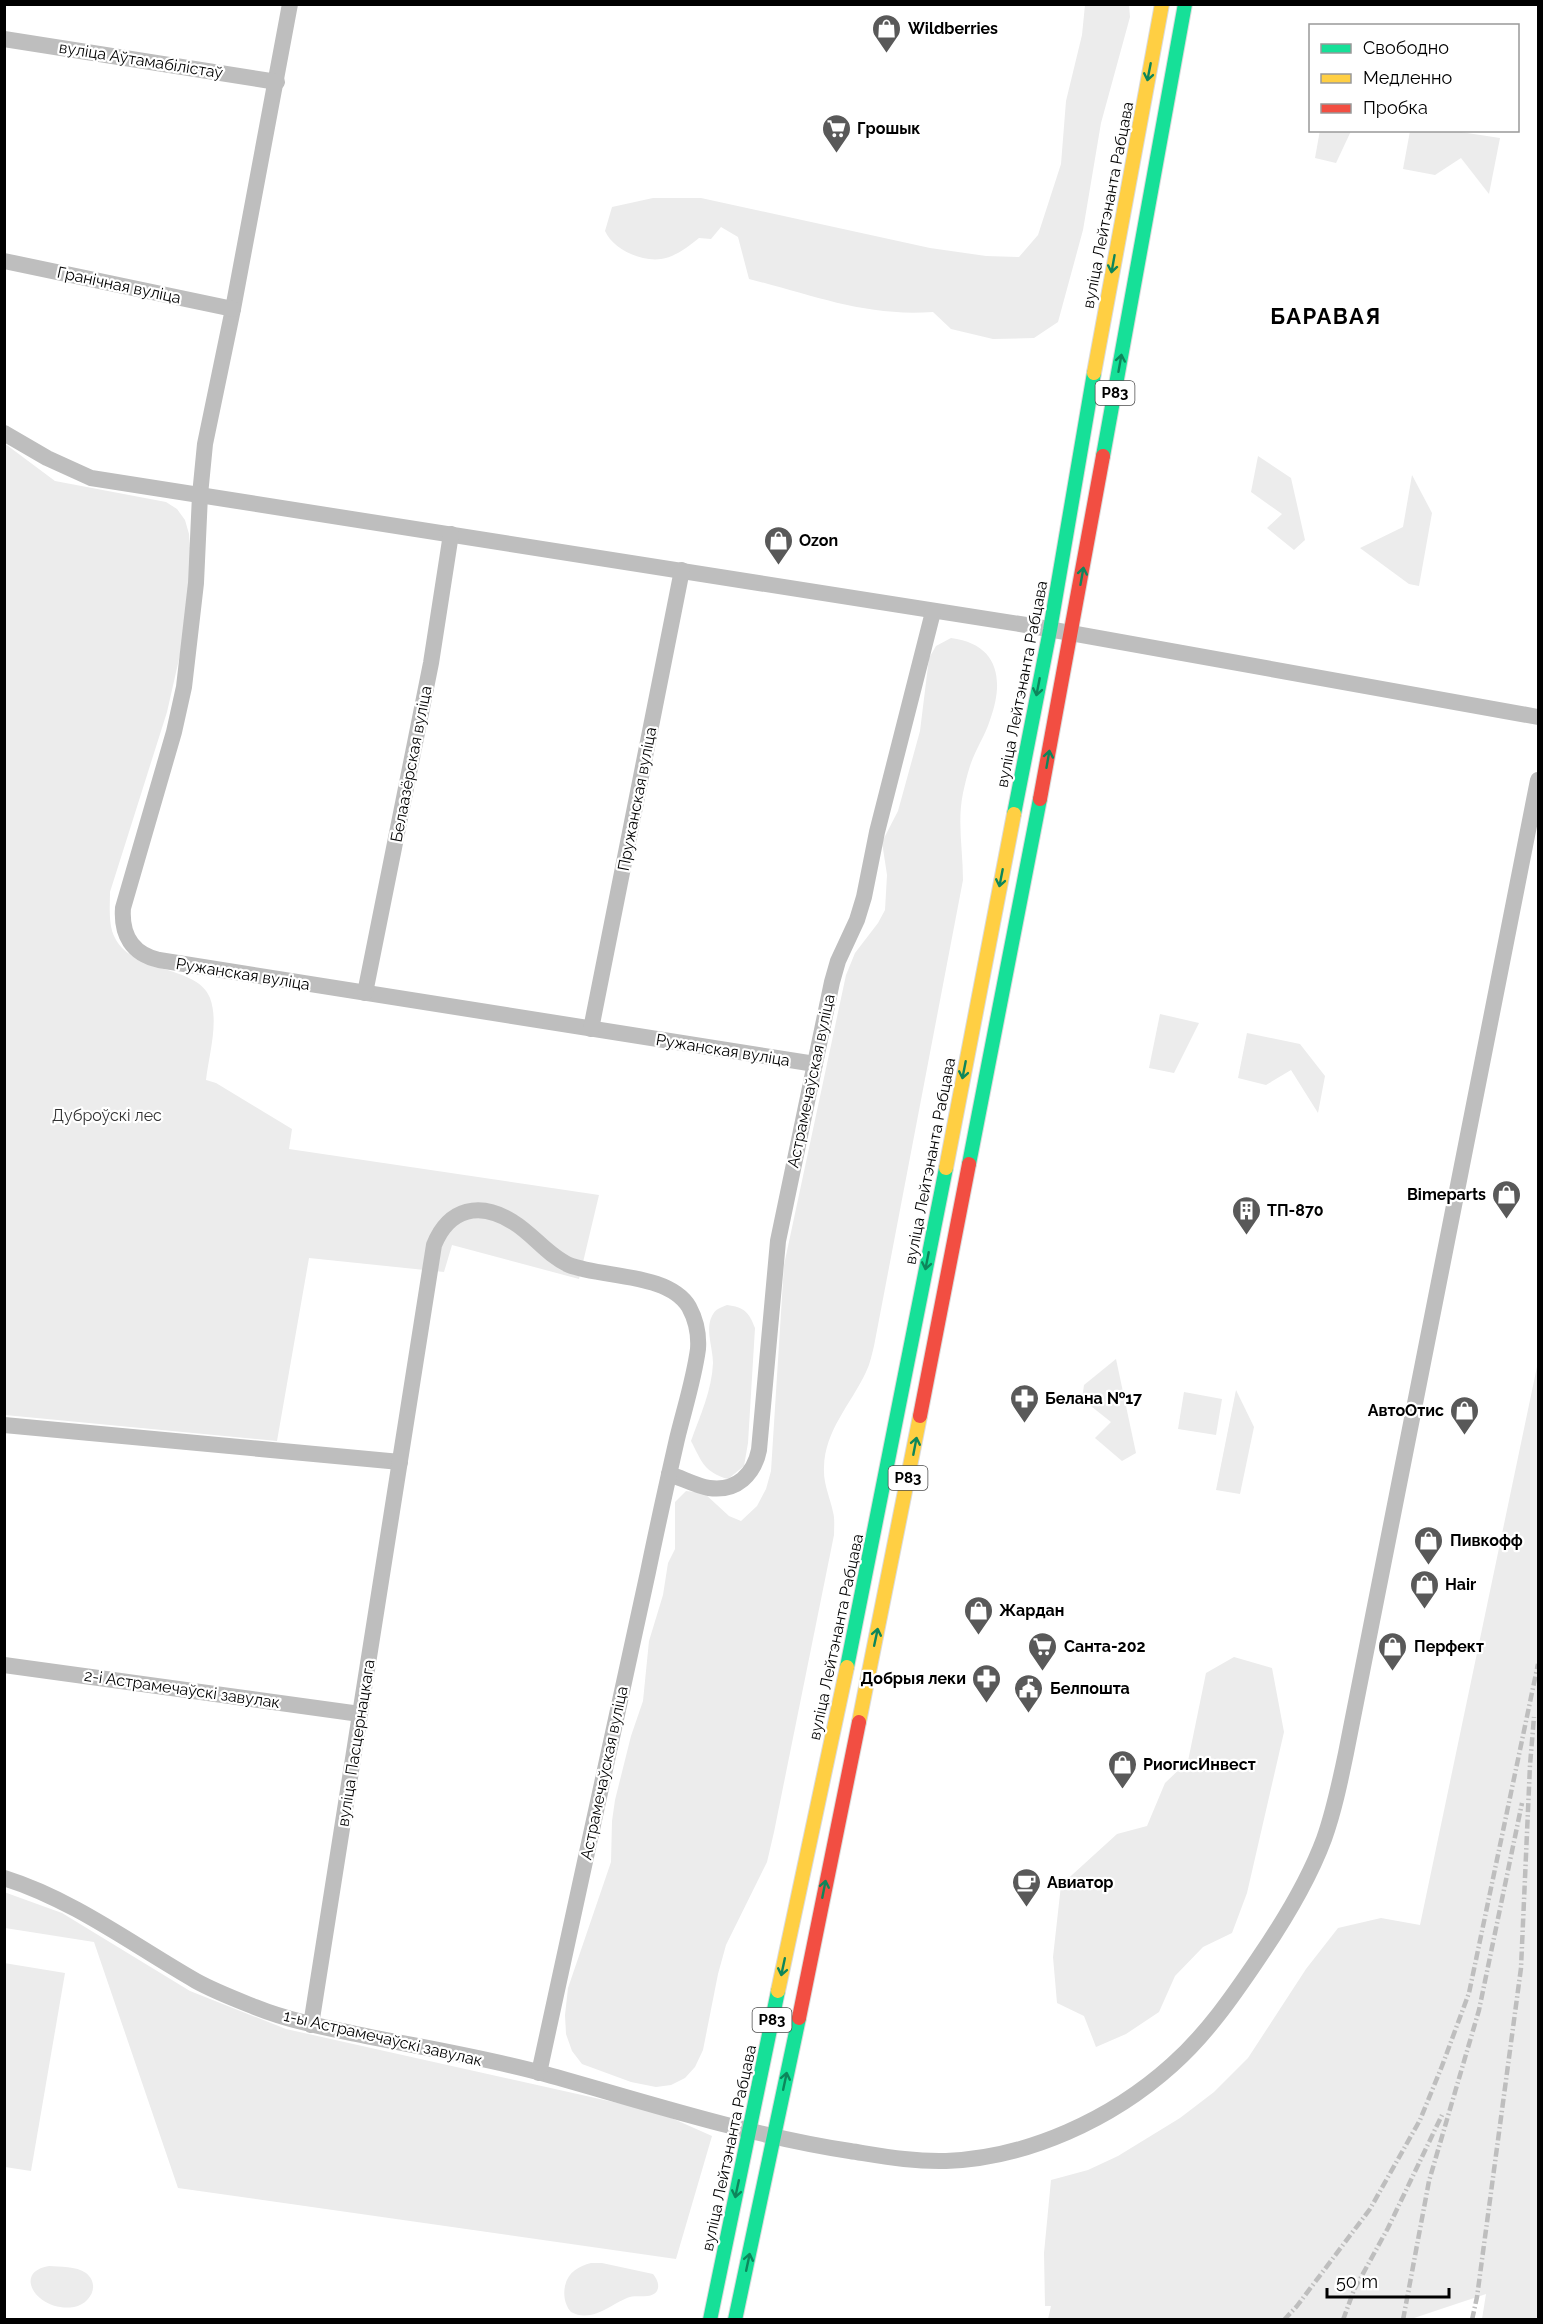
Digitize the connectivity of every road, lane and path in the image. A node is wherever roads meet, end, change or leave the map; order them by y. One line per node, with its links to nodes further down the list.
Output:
1 (290, 4): 5 (street, Ружанская вуліца)
2 (1161, 10): 3 (street); 13 (highway, вуліца Лейтэнанта Рабцава / Р83, one-way to 13)
3 (1184, 12): 14 (highway, Р83, one-way to 3)
4 (4, 39): 5 (street, вуліца Аўтамабілістаў)
5 (276, 82): 7 (street, Ружанская вуліца)
6 (4, 261): 7 (street, Гранічная вуліца)
7 (233, 309): 9 (street, Ружанская вуліца)
8 (4, 433): 9 (street)
9 (200, 495): 10 (street); 17 (street, Ружанская вуліца)
10 (451, 534): 11 (street); 17 (street, Белаазёрская вуліца)
11 (682, 570): 12 (street); 18 (street, Пружанская вуліца)
12 (933, 612): 13 (street); 19 (street, Астрамечаўская вуліца)
13 (1050, 630): 14 (street); 29 (highway, вуліца Лейтэнанта Рабцава / Р83, one-way to 29)
14 (1072, 634): 15 (street); 30 (highway, Р83, one-way to 14)
15 (1539, 717)
16 (1539, 780): 30 (street, 1-ы Астрамечаўскі завулак)
17 (365, 993): 18 (street, Ружанская вуліца)
18 (591, 1029): 19 (street, Ружанская вуліца)
19 (815, 1064): 23 (street, Астрамечаўская вуліца)
20 (652, 1283): 22 (street, вуліца Пасцернацкага); 23 (street, Астрамечаўская вуліца)
21 (4, 1425): 22 (street)
22 (400, 1462): 25 (street, вуліца Пасцернацкага)
23 (669, 1474): 28 (street, Астрамечаўская вуліца)
24 (4, 1665): 25 (street, 2-і Астрамечаўскі завулак)
25 (360, 1714): 27 (street, вуліца Пасцернацкага)
26 (4, 1878): 27 (street, 1-ы Астрамечаўскі завулак)
27 (311, 2025): 28 (street, 1-ы Астрамечаўскі завулак)
28 (539, 2073): 29 (street, 1-ы Астрамечаўскі завулак)
29 (750, 2131): 30 (street, 1-ы Астрамечаўскі завулак); 31 (highway, вуліца Лейтэнанта Рабцава / Р83, one-way to 31)
30 (773, 2138): 32 (highway, Р83, one-way to 30)
31 (710, 2319)
32 (735, 2319)

